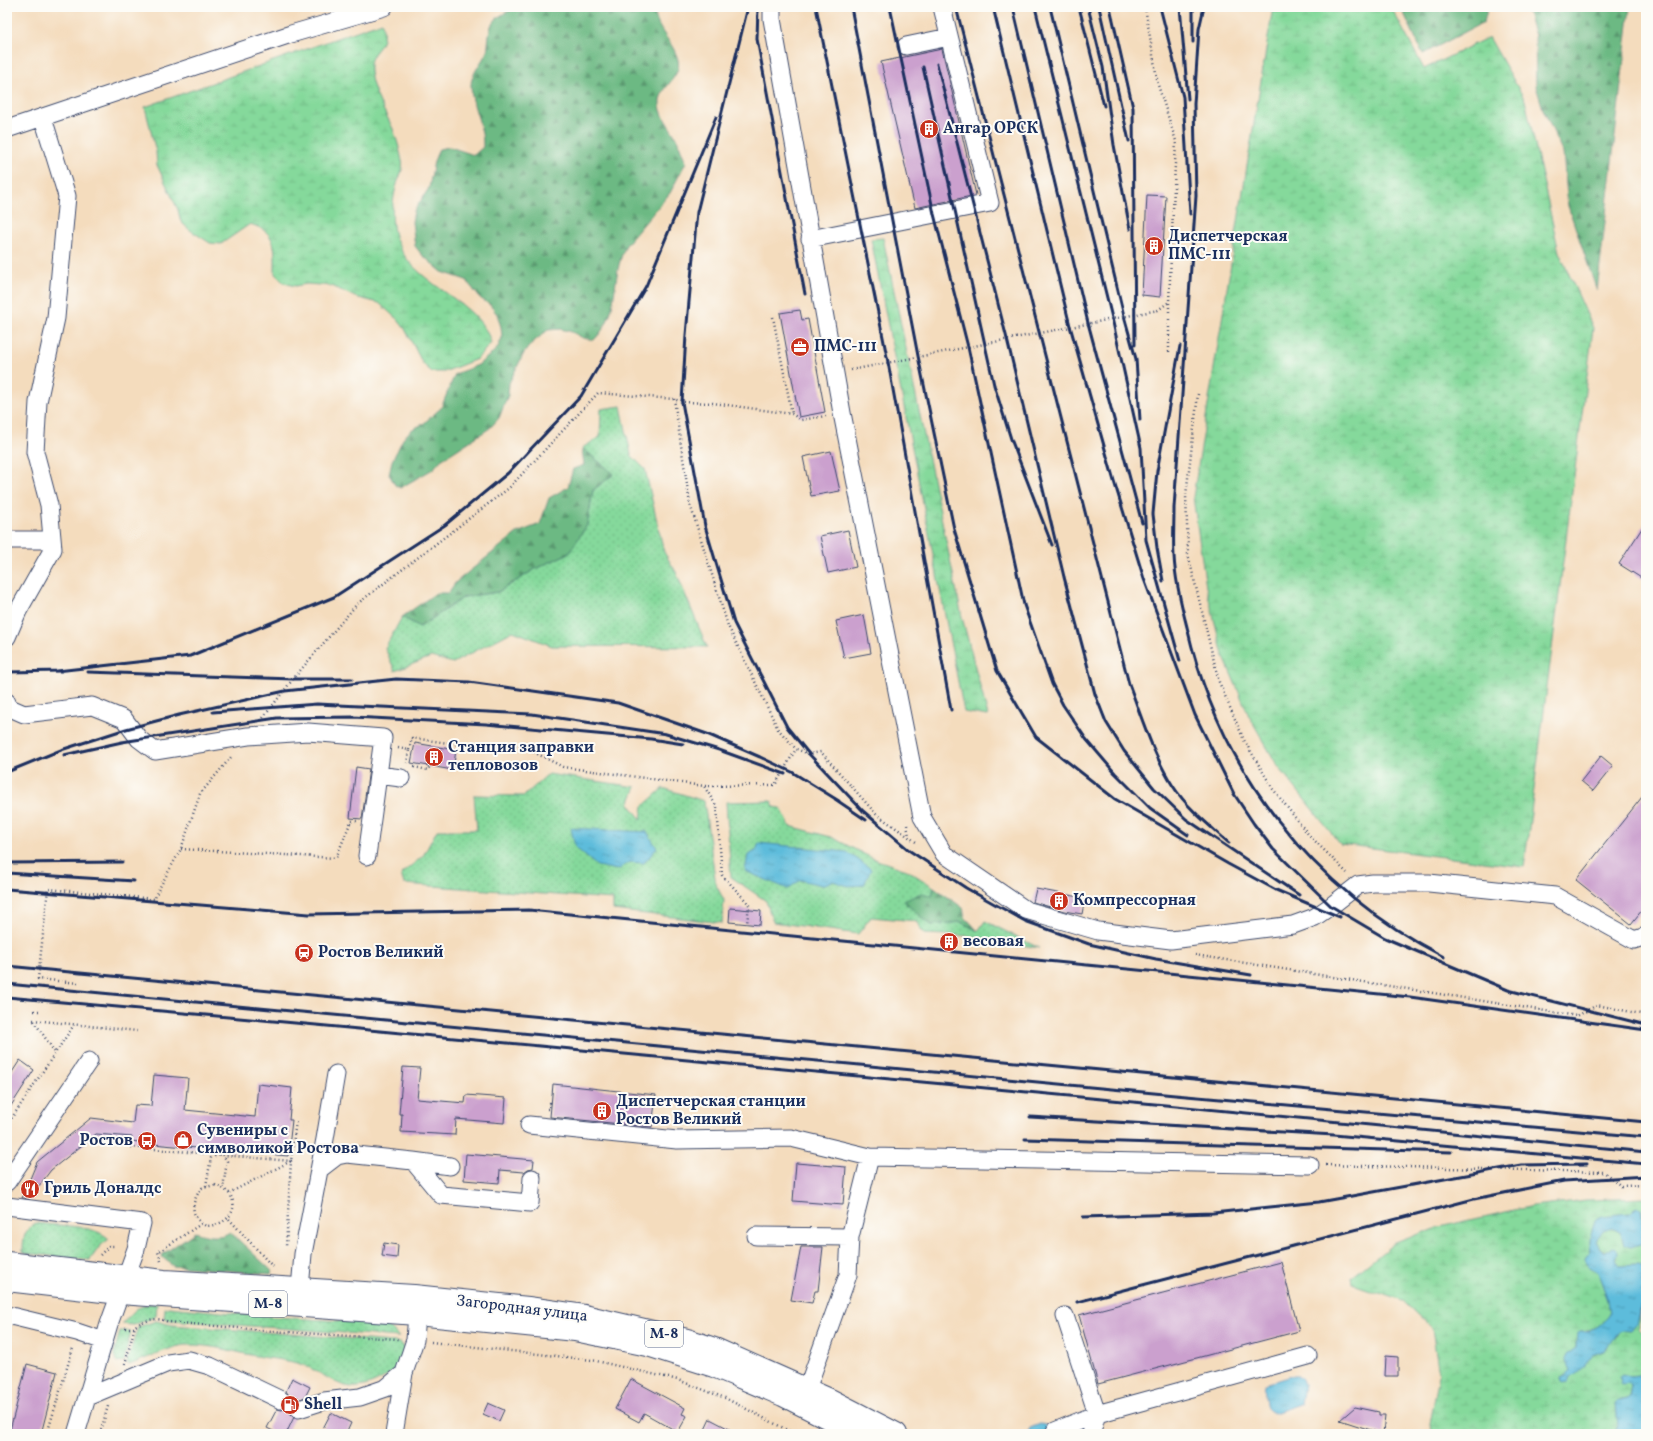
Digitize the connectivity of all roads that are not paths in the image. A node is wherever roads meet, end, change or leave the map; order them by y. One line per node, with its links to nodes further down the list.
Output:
1 (384, 7): 6 (street)
2 (772, 7): 8 (street)
3 (942, 7): 4 (street)
4 (949, 37): 5 (street); 8 (street)
5 (906, 46)
6 (43, 118): 7 (street); 10 (street)
7 (7, 130)
8 (810, 239): 16 (street)
9 (7, 540): 10 (street)
10 (52, 540): 11 (street)
11 (7, 637)
12 (7, 702): 13 (street)
13 (378, 775): 14 (street); 15 (street)
14 (401, 778)
15 (367, 856)
16 (1646, 936)
17 (89, 1061): 26 (street)
18 (336, 1074): 24 (street)
19 (529, 1125): 20 (street)
20 (870, 1157): 22 (street); 29 (street)
21 (412, 1161): 23 (street); 24 (street); 25 (street)
22 (1310, 1165)
23 (450, 1166)
24 (320, 1169): 32 (street)
25 (532, 1178)
26 (7, 1182)
27 (7, 1206): 33 (street)
28 (756, 1236): 29 (street)
29 (850, 1237): 40 (street)
30 (7, 1264): 33 (highway, М-8)
31 (7, 1280): 33 (highway, М-8)
32 (301, 1281): 33 (highway, Загородная улица / М-8); 40 (highway, Загородная улица / М-8)
33 (122, 1285): 34 (highway, Загородная улица / М-8); 37 (street)
34 (417, 1314): 39 (street); 48 (highway, Загородная улица / М-8)
35 (7, 1315): 37 (street)
36 (1065, 1316): 44 (street)
37 (104, 1341): 41 (street)
38 (1308, 1356): 44 (street)
39 (404, 1373): 43 (street); 47 (street)
40 (807, 1389): 49 (highway, Загородная улица / М-8)
41 (87, 1397): 42 (street); 46 (street)
42 (281, 1400)
43 (299, 1409)
44 (1097, 1414): 45 (street); 50 (street)
45 (1055, 1431)
46 (76, 1434)
47 (394, 1434)
48 (860, 1434)
49 (896, 1434)
50 (1091, 1434)

